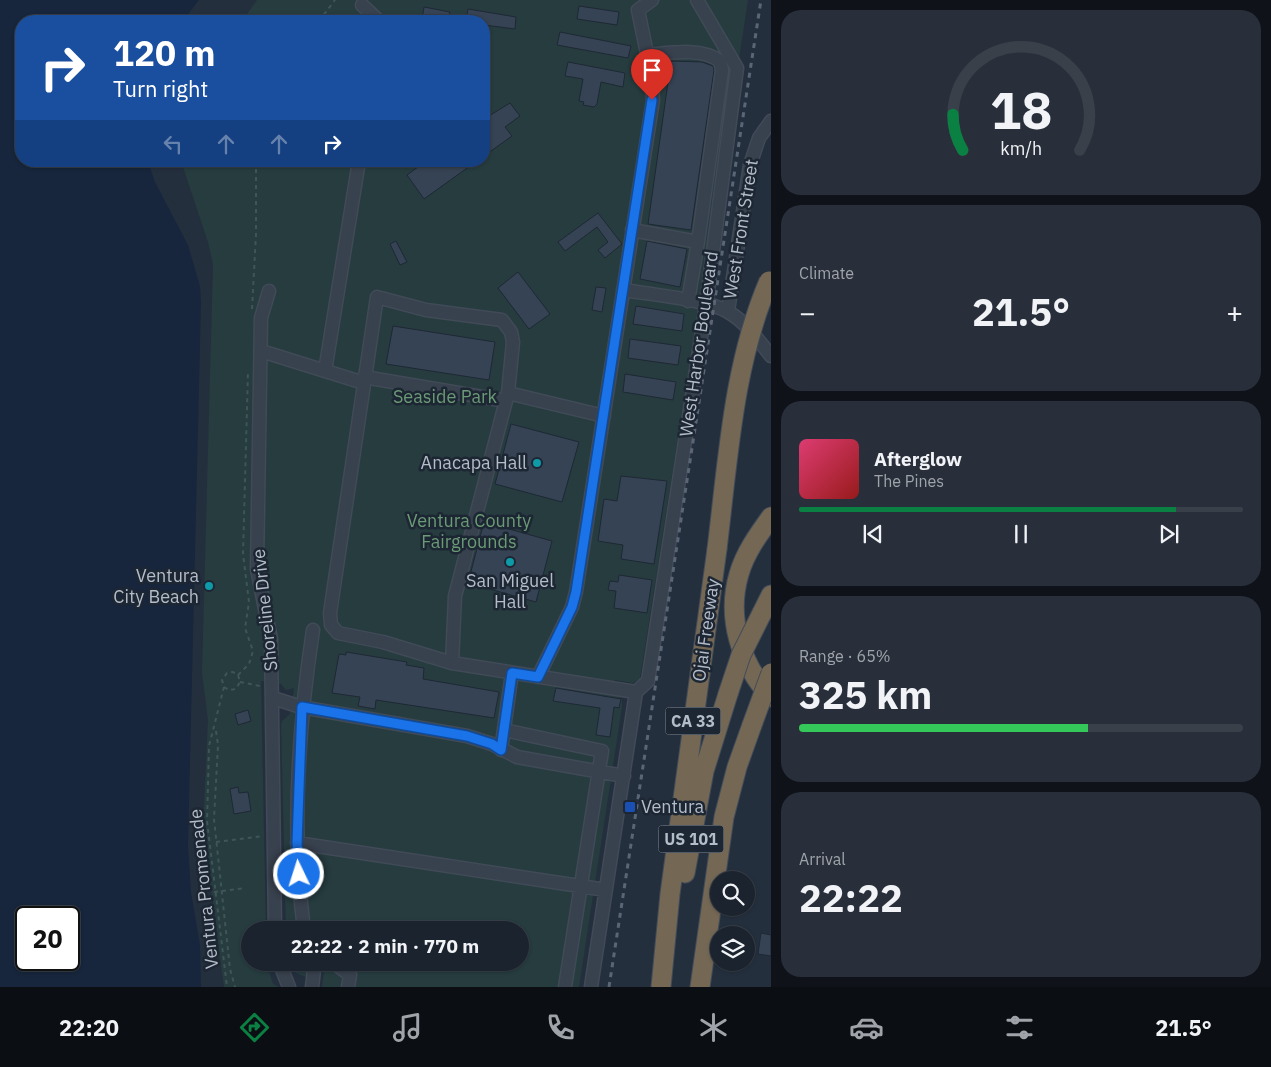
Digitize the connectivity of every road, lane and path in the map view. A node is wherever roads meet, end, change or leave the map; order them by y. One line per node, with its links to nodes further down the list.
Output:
1 (335, 0): 5 (path)
2 (652, 0): 7 (street)
3 (697, 0): 18 (street, West Harbor Boulevard)
4 (362, 5): 6 (street)
5 (324, 15)
6 (373, 15)
7 (647, 55): 12 (street); 13 (street)
8 (771, 121): 19 (street, West Front Street)
9 (256, 167): 11 (path)
10 (358, 167): 22 (street)
11 (256, 209)
12 (632, 230): 13 (street); 15 (street)
13 (698, 242): 17 (street)
14 (770, 280): 67 (highway, Ojai Freeway / CA 33, bridge)
15 (623, 290): 17 (street); 25 (street)
16 (269, 291): 20 (street, Shoreline Drive)
17 (688, 301): 18 (street)
18 (710, 306): 19 (street); 38 (street, West Harbor Boulevard)
19 (728, 311): 21 (street)
20 (261, 351): 22 (street); 40 (street, Shoreline Drive)
21 (770, 353)
22 (326, 371): 23 (street)
23 (364, 380): 24 (street); 24 (street); 29 (street)
24 (507, 397): 25 (street); 29 (street)
25 (604, 416): 32 (street)
26 (771, 517): 39 (highway)
27 (771, 595): 68 (highway, US 101, bridge)
28 (313, 630): 41 (street)
29 (452, 664): 30 (street)
30 (512, 673): 32 (street); 43 (street)
31 (771, 674): 69 (highway, US 101, bridge)
32 (538, 677): 38 (street)
33 (240, 682): 35 (path); 36 (path); 36 (path, Ventura Promenade)
34 (262, 682): 35 (path)
35 (262, 686): 37 (path)
36 (224, 687): 42 (path, Ventura Promenade)
37 (262, 690)
38 (636, 692): 46 (street)
39 (771, 697)
40 (273, 698): 41 (street); 55 (street, Shoreline Drive)
41 (302, 707): 44 (street); 49 (street)
42 (215, 729): 48 (path, Ventura Promenade); 54 (path, Ventura Promenade)
43 (504, 730): 44 (street); 45 (street)
44 (501, 750): 45 (street)
45 (599, 771): 46 (street); 50 (street)
46 (624, 776): 52 (street)
47 (265, 830): 48 (path)
48 (216, 842): 53 (path, Ventura Promenade)
49 (297, 843): 50 (street); 56 (street)
50 (581, 886): 52 (street); 65 (street)
51 (245, 888): 53 (path)
52 (606, 890): 66 (street)
53 (222, 891): 54 (path); 61 (path, Ventura Promenade)
54 (214, 892): 60 (path, Ventura Promenade)
55 (275, 921)
56 (303, 921)
57 (283, 971): 62 (street)
58 (314, 971): 63 (street)
59 (345, 971): 64 (street)
60 (227, 987)
61 (235, 987)
62 (289, 987)
63 (312, 987)
64 (348, 987)
65 (565, 987)
66 (591, 987)
67 (661, 987)
68 (666, 987)
69 (700, 987)

